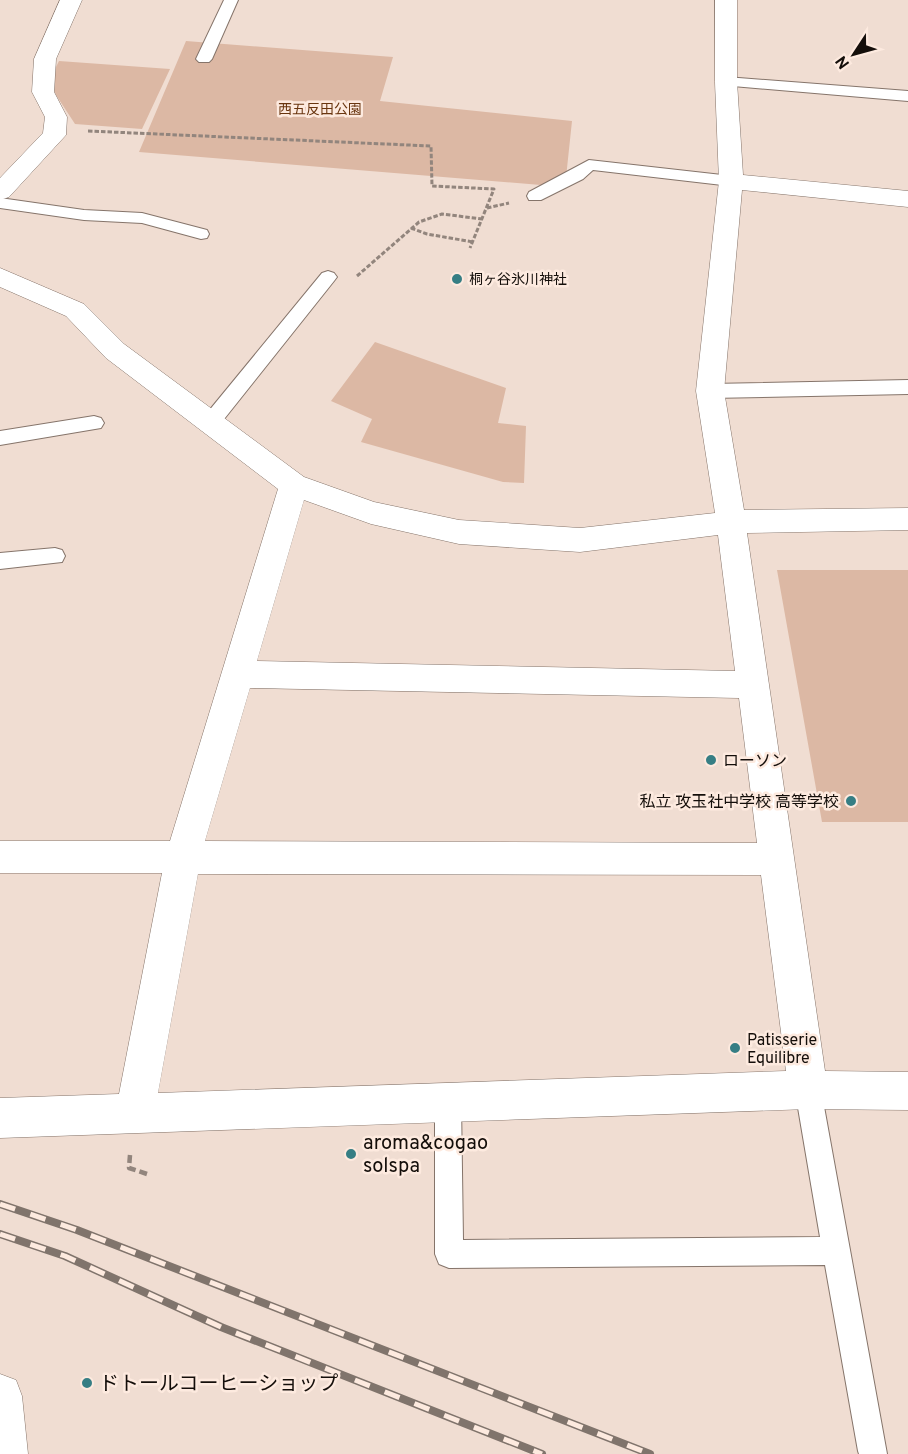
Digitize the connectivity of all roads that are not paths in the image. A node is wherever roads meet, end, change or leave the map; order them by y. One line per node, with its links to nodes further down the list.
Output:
1 (71, 0): 8 (street)
2 (231, 0): 4 (lane)
3 (726, 0): 5 (street)
4 (204, 59)
5 (726, 82): 6 (lane); 7 (street)
6 (908, 96)
7 (730, 181): 9 (lane); 10 (street); 16 (street)
8 (0, 192)
9 (535, 196)
10 (908, 199)
11 (0, 203): 12 (lane)
12 (201, 234)
13 (0, 277): 18 (street)
14 (328, 277): 18 (lane)
15 (908, 387): 16 (lane)
16 (710, 391): 22 (street)
17 (94, 423): 19 (lane)
18 (210, 423): 20 (street)
19 (0, 438)
20 (294, 485): 22 (street); 25 (street)
21 (908, 519): 22 (street)
22 (731, 522): 26 (street)
23 (55, 556): 24 (lane)
24 (0, 561)
25 (237, 674): 26 (street); 28 (street)
26 (753, 685): 29 (street)
27 (0, 857): 28 (street)
28 (183, 857): 29 (street); 33 (street)
29 (776, 860): 30 (street)
30 (808, 1090): 31 (street); 32 (street); 35 (lane)
31 (908, 1091)
32 (448, 1102): 33 (street); 35 (lane)
33 (135, 1112): 34 (street)
34 (0, 1118)
35 (837, 1251): 37 (lane)
36 (0, 1396): 38 (street)
37 (873, 1451)
38 (6, 1454)

